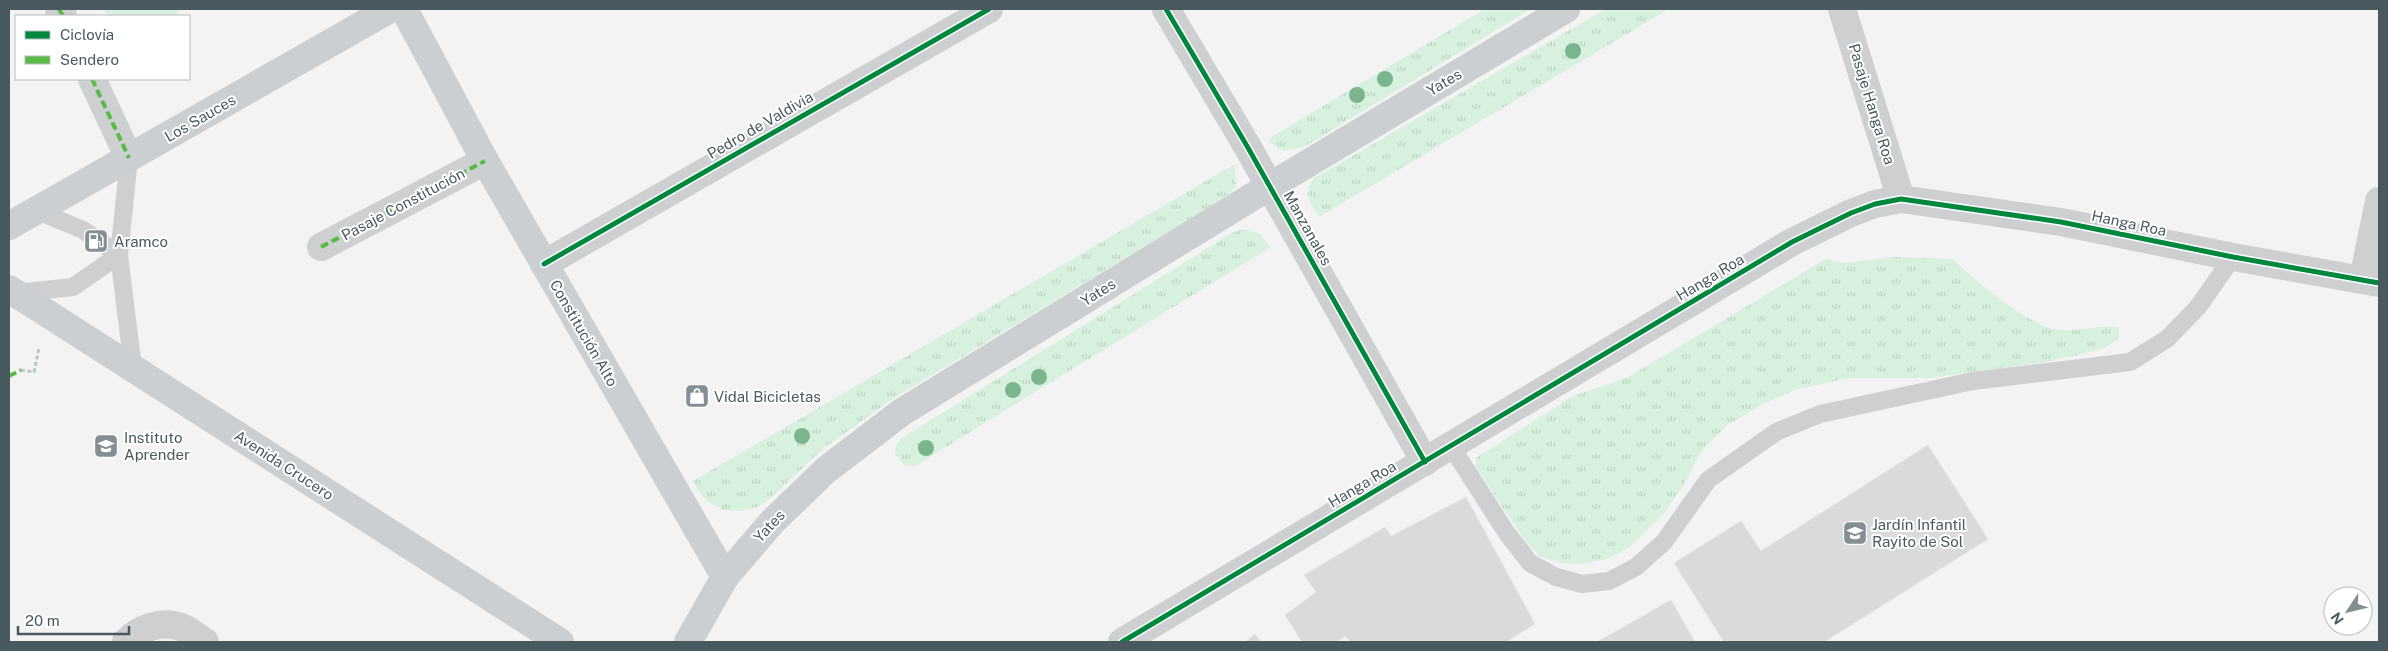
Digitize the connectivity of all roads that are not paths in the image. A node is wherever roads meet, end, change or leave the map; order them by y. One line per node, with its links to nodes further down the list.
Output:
1 (390, 9): 8 (main road, Los Sauces)
2 (404, 9): 9 (main road, Constitución Alto)
3 (989, 9): 18 (street, Pedro de Valdivia)
4 (1166, 9): 10 (street, Manzanales)
5 (1566, 9): 10 (main road, Yates)
6 (1842, 9): 11 (street, Pasaje Hanga Roa)
7 (92, 80): 8 (street)
8 (129, 158): 13 (main road, Los Sauces); 16 (lane)
9 (484, 161): 15 (street, Pasaje Constitución); 18 (main road, Constitución Alto)
10 (1270, 186): 23 (street, Manzanales); 24 (main road, Yates)
11 (1901, 199): 17 (street, Hanga Roa); 22 (street, Hanga Roa)
12 (2379, 201): 19 (street)
13 (35, 210): 14 (main road, Los Sauces); 16 (lane)
14 (9, 226)
15 (321, 247)
16 (119, 256): 20 (lane); 21 (lane)
17 (2233, 257): 19 (street, Hanga Roa); 22 (lane)
18 (544, 264): 24 (main road, Constitución Alto)
19 (2371, 281)
20 (12, 291): 21 (main road, Avenida Crucero)
21 (133, 368): 27 (main road, Avenida Crucero)
22 (1451, 446): 23 (street, Hanga Roa)
23 (1425, 462): 29 (street, Hanga Roa)
24 (725, 577): 28 (main road, Yates)
25 (126, 642): 26 (street)
26 (205, 642)
27 (560, 642)
28 (688, 642)
29 (1122, 642)

